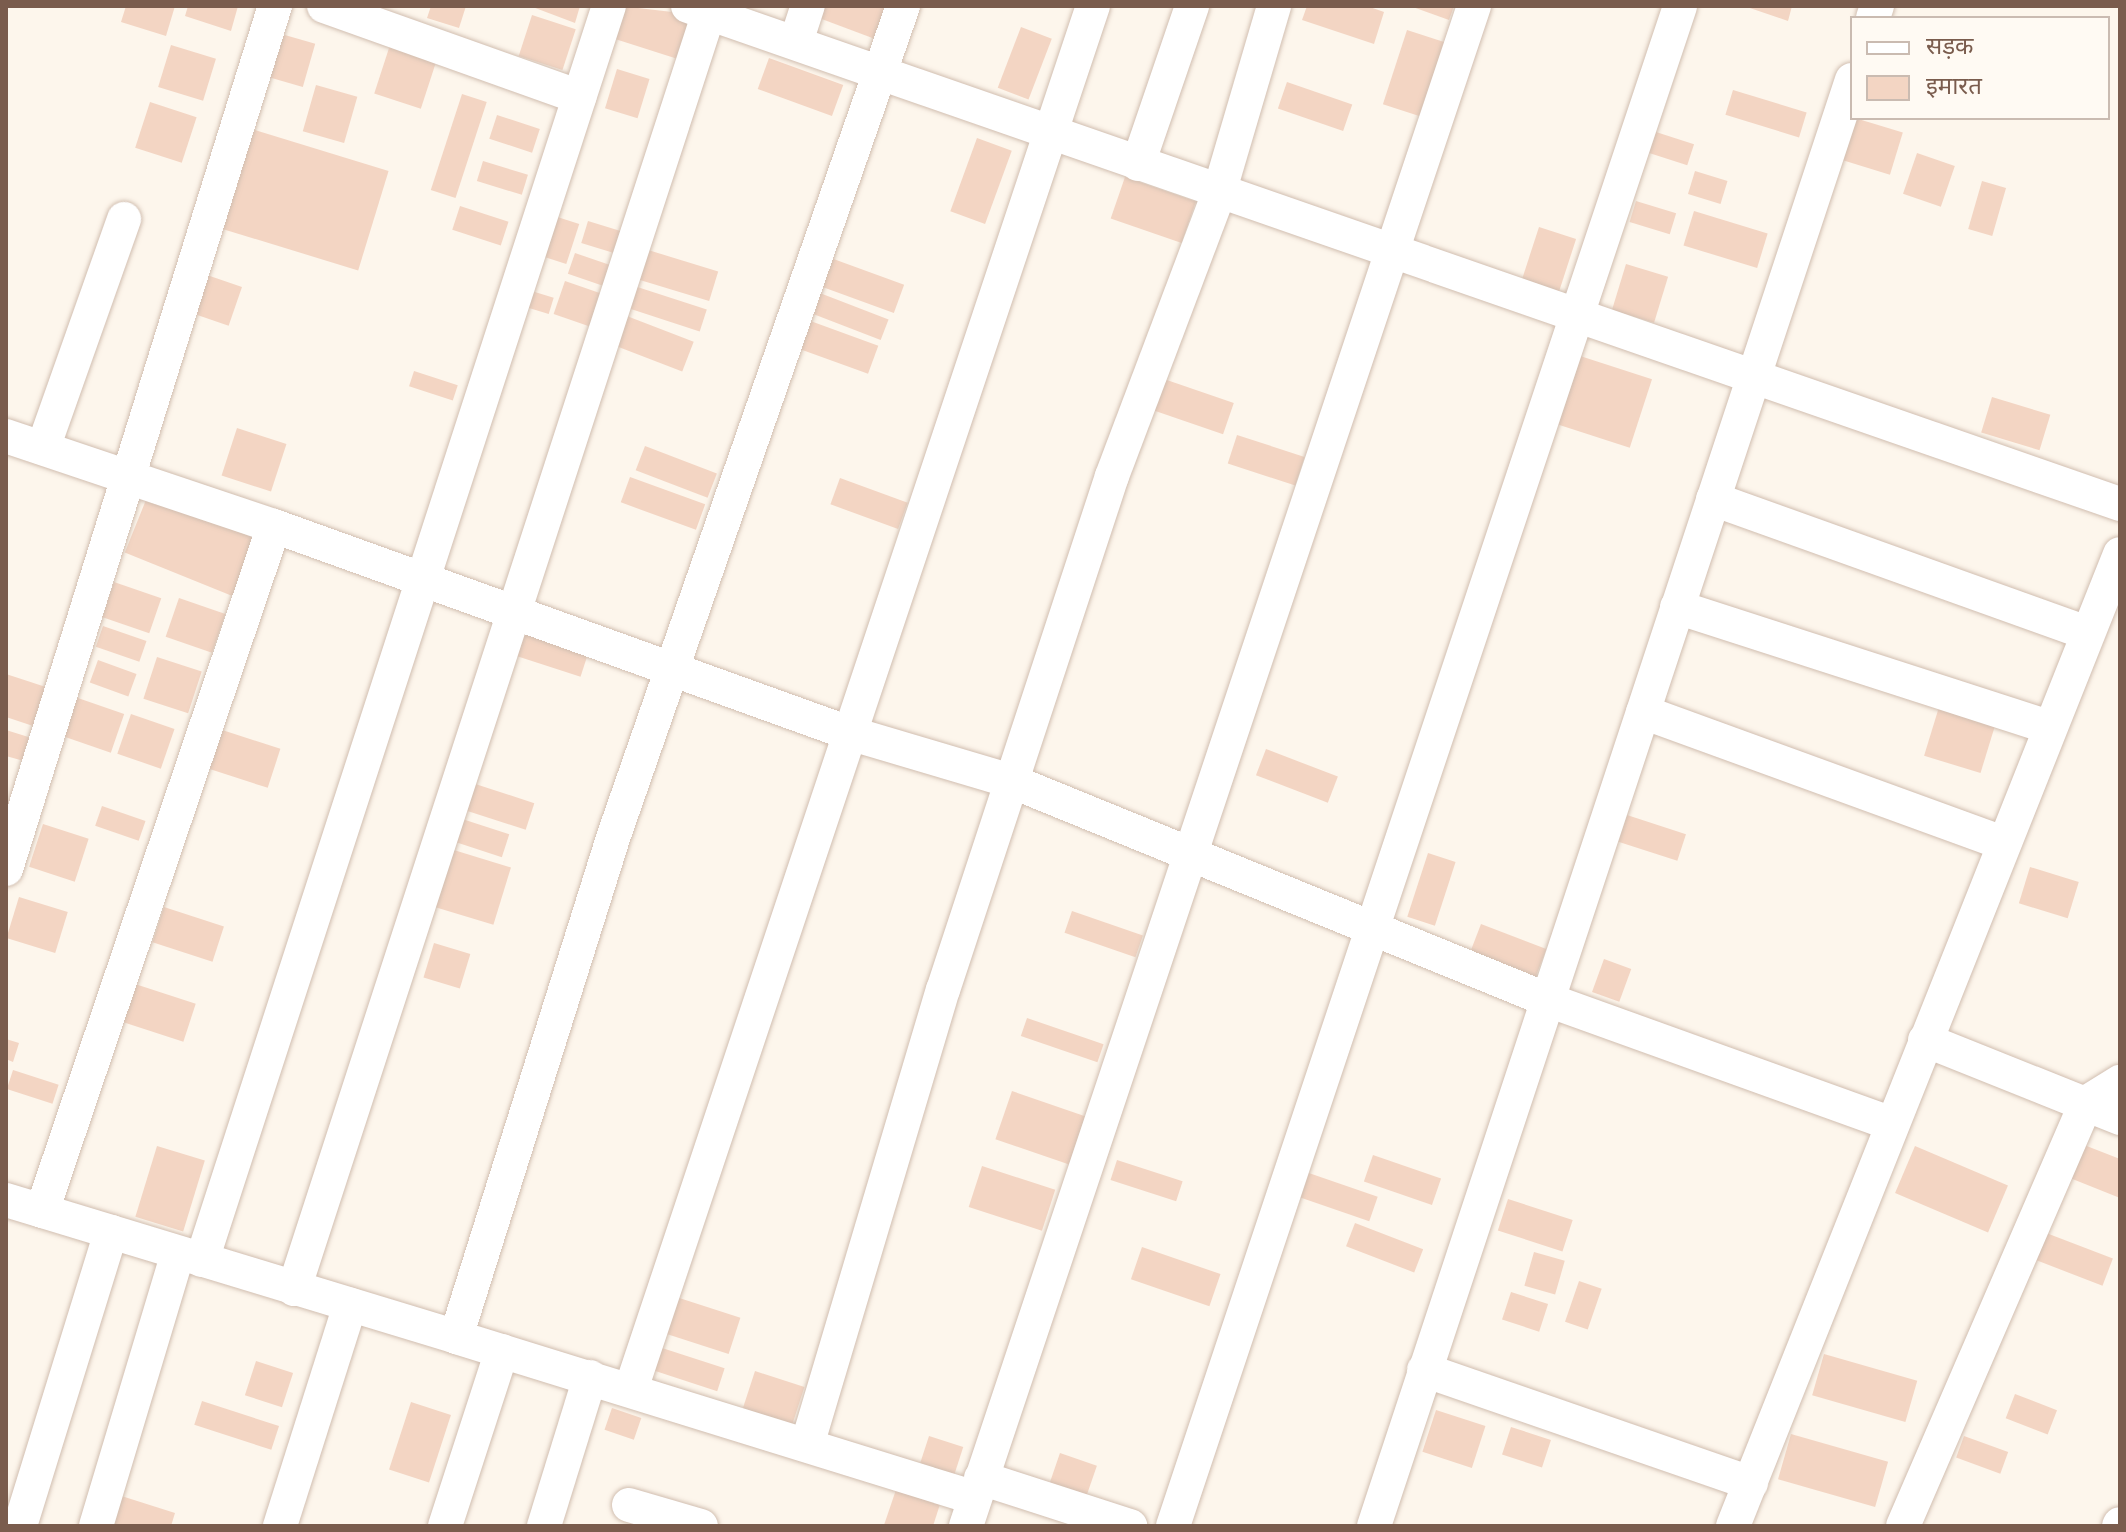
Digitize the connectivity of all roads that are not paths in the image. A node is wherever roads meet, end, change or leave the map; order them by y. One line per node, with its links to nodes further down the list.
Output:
1 (275, 6): 25 (street)
2 (324, 6): 15 (street)
3 (609, 6): 15 (street)
4 (808, 6): 12 (street)
5 (903, 6): 13 (street)
6 (1093, 6): 16 (street)
7 (1192, 6): 17 (street)
8 (1274, 6): 18 (street)
9 (1474, 6): 20 (street)
10 (1680, 6): 21 (street)
11 (702, 8): 12 (street); 32 (street)
12 (796, 42): 13 (street)
13 (881, 70): 16 (street); 34 (street)
14 (1850, 86): 22 (street)
15 (579, 97): 30 (street)
16 (1049, 131): 17 (street); 37 (street)
17 (1138, 164): 18 (street)
18 (1219, 193): 20 (street); 38 (street)
19 (124, 219): 24 (street)
20 (1393, 253): 21 (street); 40 (street)
21 (1576, 316): 22 (street); 42 (street)
22 (1752, 377): 26 (street); 27 (street)
23 (6, 436): 24 (street)
24 (43, 448): 25 (street)
25 (130, 478): 28 (street); 41 (street)
26 (1713, 499): 31 (street); 33 (street)
27 (2120, 504)
28 (274, 526): 30 (street); 50 (street)
29 (2120, 554): 33 (street)
30 (424, 574): 32 (street); 52 (street)
31 (1677, 607): 35 (street); 36 (street)
32 (515, 608): 34 (street); 53 (street)
33 (2088, 633): 36 (street)
34 (672, 669): 37 (street); 55 (street)
35 (1643, 712): 39 (street); 43 (street)
36 (2049, 727): 39 (street)
37 (849, 733): 38 (street); 59 (street)
38 (1011, 781): 40 (street); 60 (street)
39 (2003, 843): 44 (street)
40 (1193, 850): 42 (street); 62 (street)
41 (6, 869)
42 (1370, 930): 43 (street); 71 (street)
43 (1548, 1000): 48 (street); 57 (street)
44 (1925, 1040): 46 (street); 48 (street)
45 (2120, 1082): 46 (street)
46 (2086, 1103): 47 (street); 74 (street)
47 (2120, 1118)
48 (1892, 1124): 61 (street)
49 (6, 1200): 50 (street)
50 (42, 1211): 51 (street)
51 (111, 1232): 52 (street); 64 (street)
52 (190, 1256): 53 (street); 65 (street)
53 (294, 1289): 54 (street)
54 (350, 1305): 55 (street); 66 (street)
55 (456, 1337): 56 (street)
56 (502, 1351): 58 (street); 67 (street)
57 (1424, 1370): 61 (street); 72 (street)
58 (590, 1377): 59 (street); 68 (street)
59 (631, 1389): 60 (street)
60 (808, 1442): 62 (street)
61 (1751, 1483): 73 (street)
62 (974, 1501): 70 (street)
63 (629, 1505): 69 (street)
64 (20, 1526)
65 (96, 1526)
66 (280, 1526)
67 (445, 1526)
68 (544, 1526)
69 (701, 1526)
70 (1130, 1526)
71 (1173, 1526)
72 (1374, 1526)
73 (1733, 1526)
74 (1903, 1526)

